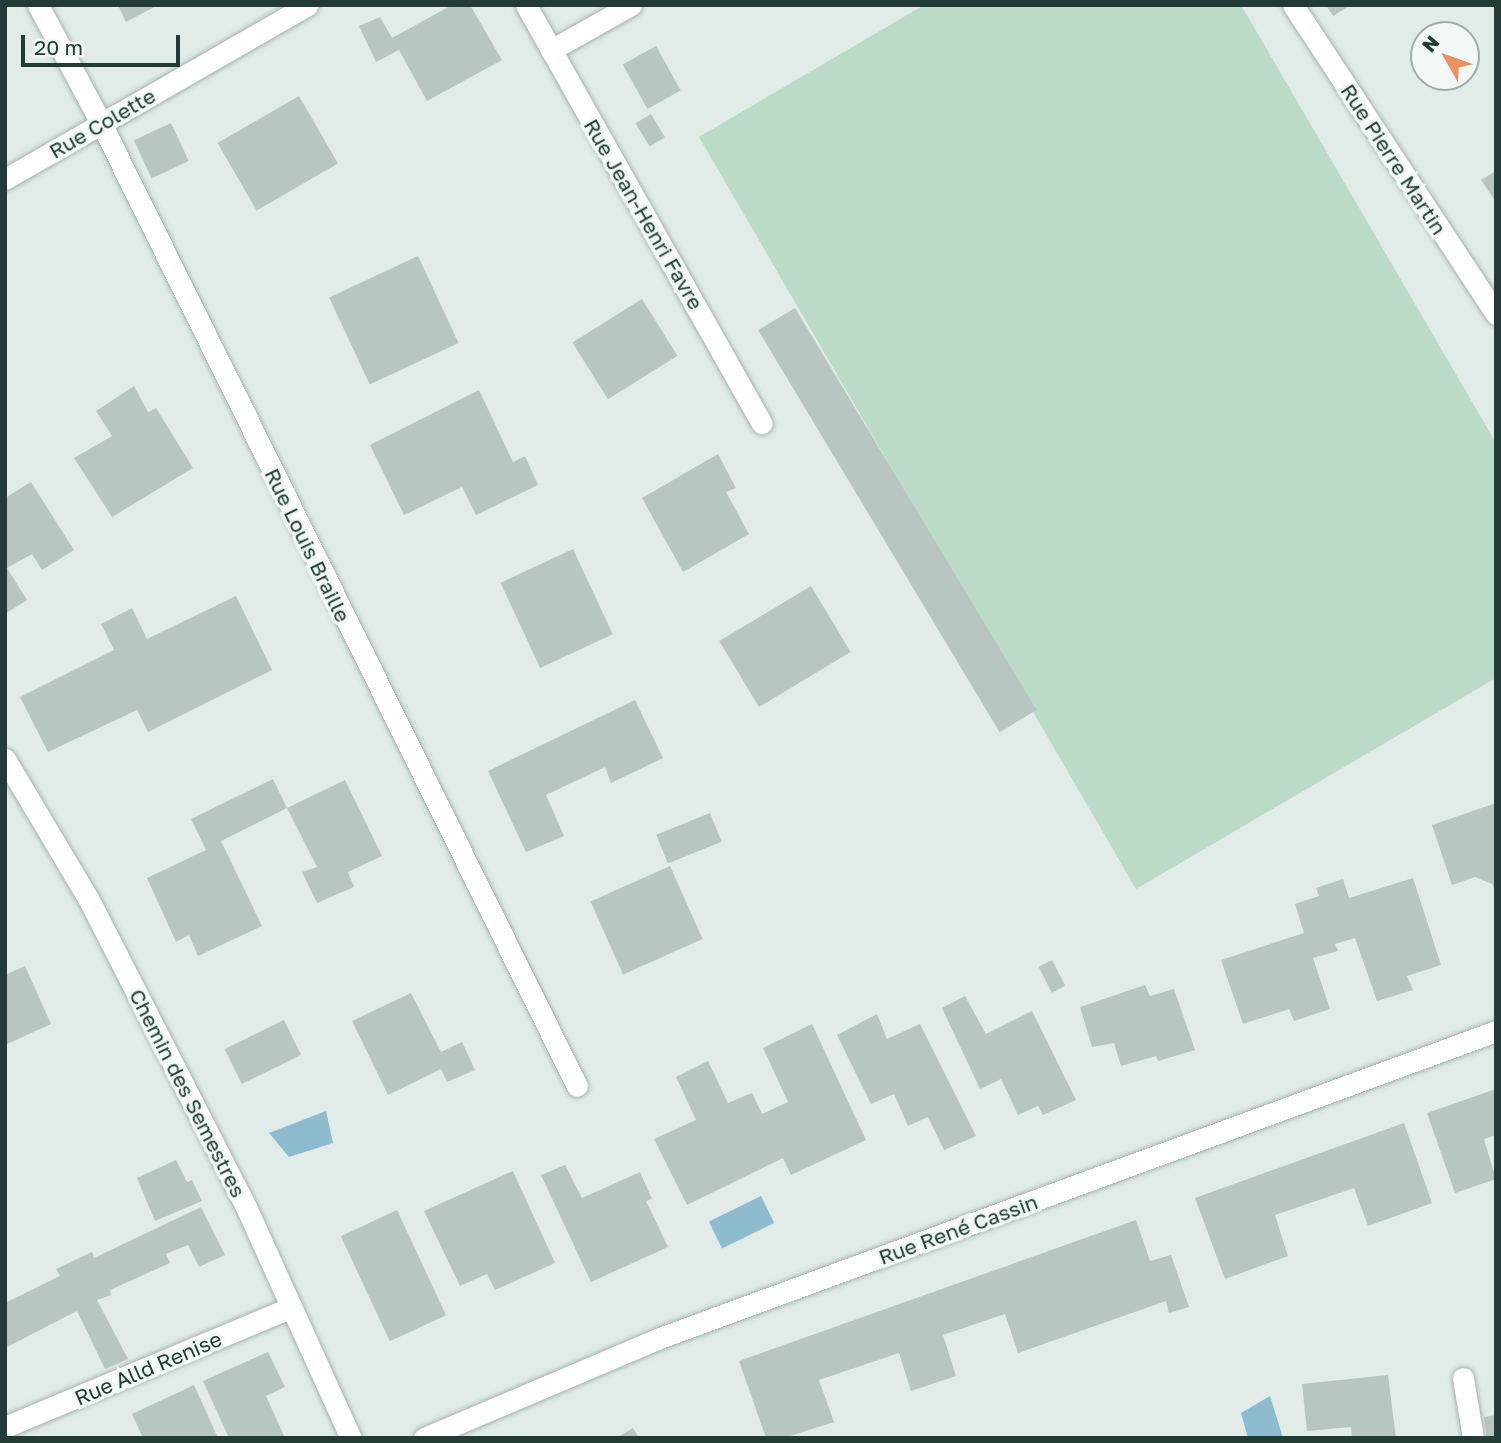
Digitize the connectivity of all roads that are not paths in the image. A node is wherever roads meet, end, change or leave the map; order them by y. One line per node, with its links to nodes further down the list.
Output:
1 (38, 5): 7 (street, Rue Louis Braille)
2 (308, 5): 7 (street, Rue Colette)
3 (526, 5): 6 (street, Rue Jean-Henri Favre)
4 (631, 5): 6 (street)
5 (1293, 5): 9 (street, Rue Pierre Martin)
6 (551, 51): 10 (street, Rue Jean-Henri Favre)
7 (101, 123): 8 (street, Rue Colette); 13 (street, Rue Louis Braille)
8 (5, 179)
9 (1496, 314)
10 (762, 423)
11 (5, 759): 14 (street, Chemin des Semestres)
12 (1496, 1031): 18 (street, Rue René Cassin)
13 (577, 1086)
14 (290, 1308): 16 (street, Rue Alld Renise); 17 (street, Chemin des Semestres)
15 (1463, 1378): 19 (street)
16 (5, 1427)
17 (351, 1438)
18 (424, 1438)
19 (1473, 1438)

